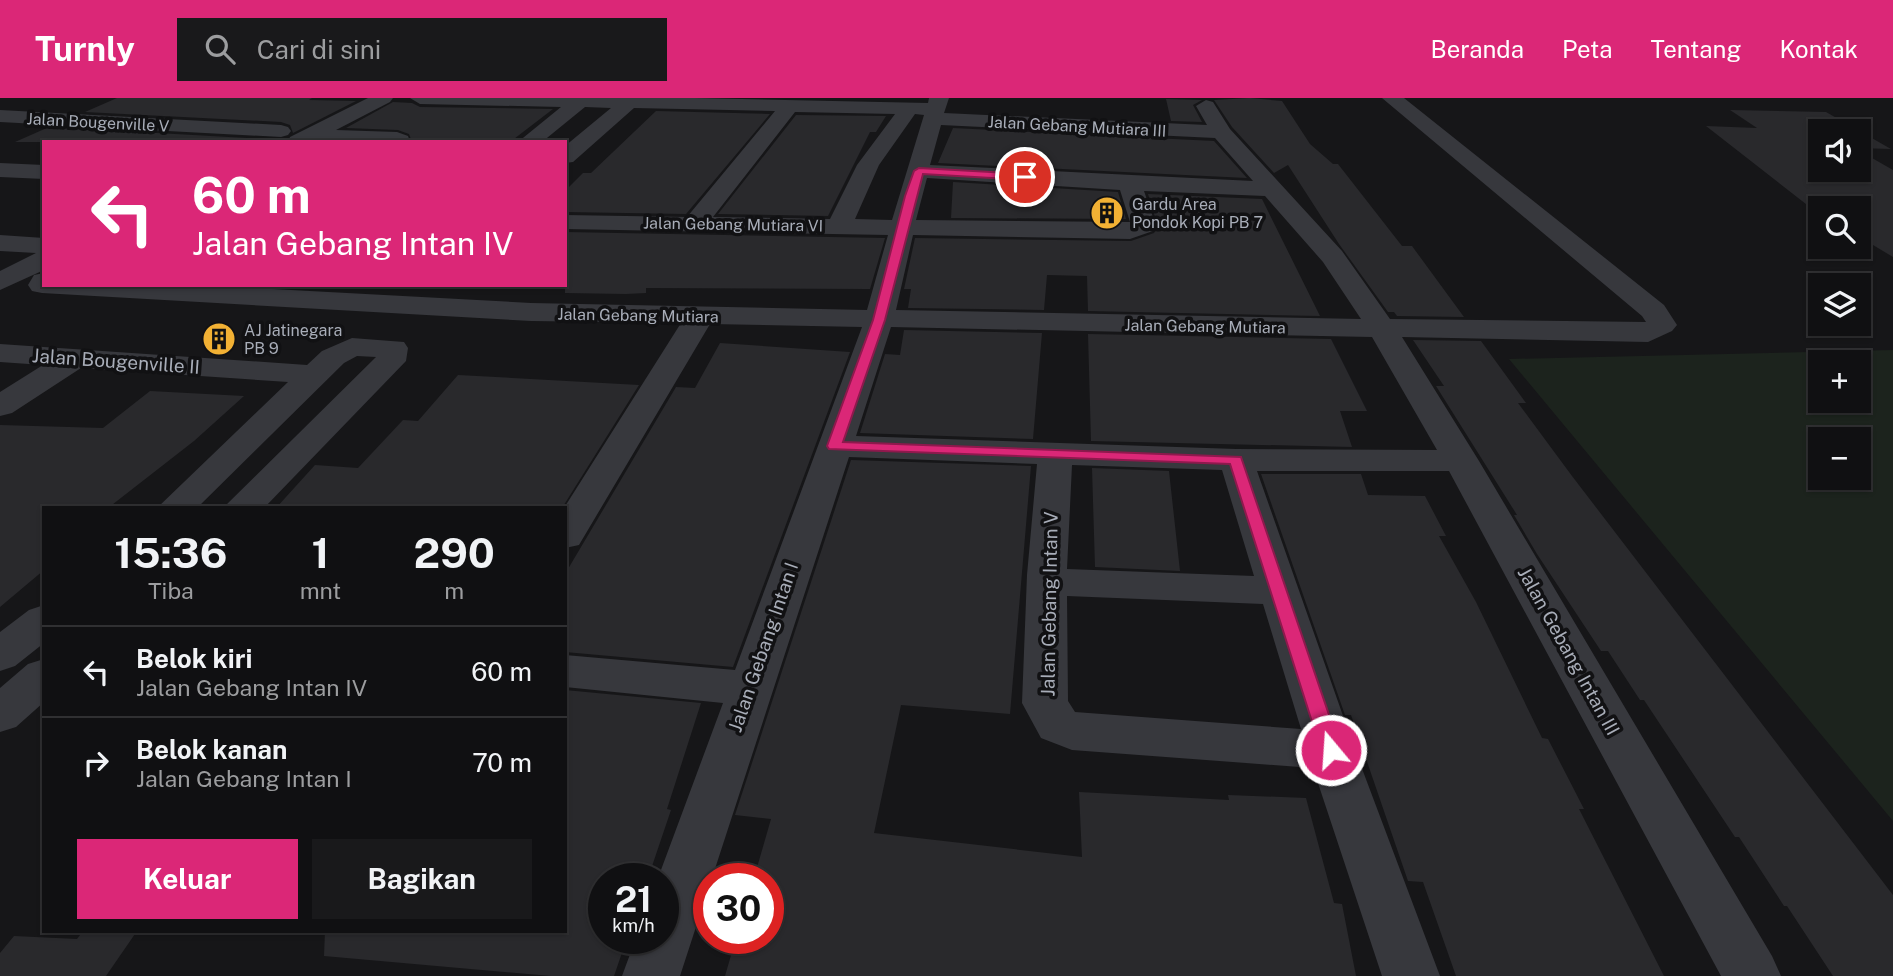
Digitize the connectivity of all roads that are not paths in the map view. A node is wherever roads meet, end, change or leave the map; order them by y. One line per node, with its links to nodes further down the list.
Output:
1 (342, 98): 13 (street)
2 (383, 98): 13 (street)
3 (420, 98): 6 (street, Jalan Gebang Mutiara III)
4 (1392, 98): 37 (street, Jalan Gebang Mutiara)
5 (632, 100): 6 (street, Jalan Gebang Mutiara III); 8 (street, Jalan Gebang Mutiara III); 17 (street)
6 (582, 101): 16 (street)
7 (1206, 106): 12 (street, Jalan Gebang Intan III)
8 (789, 107): 9 (street, Jalan Gebang Mutiara III); 24 (street)
9 (909, 109): 10 (street, Jalan Gebang Mutiara III); 25 (street)
10 (935, 109): 12 (street, Jalan Gebang Mutiara III); 19 (street, Jalan Gebang Intan I)
11 (0, 117): 13 (street, Jalan Bougenville V)
12 (1221, 132): 22 (street, Jalan Gebang Intan III)
13 (296, 136): 14 (street); 15 (street, Jalan Bougenville V)
14 (273, 140)
15 (400, 140)
16 (531, 140)
17 (567, 155)
18 (0, 170): 20 (street)
19 (919, 171): 21 (street); 26 (street, Jalan Gebang Intan I)
20 (42, 172)
21 (1130, 184): 22 (street); 26 (street, Jalan Gebang Mutiara VI)
22 (1272, 189): 37 (street, Jalan Gebang Intan III)
23 (567, 222): 24 (street, Jalan Gebang Mutiara VI)
24 (694, 224): 25 (street, Jalan Gebang Mutiara VI)
25 (839, 226): 26 (street, Jalan Gebang Mutiara VI)
26 (902, 229): 36 (street, Jalan Gebang Intan I)
27 (0, 243): 28 (street)
28 (42, 246)
29 (42, 275): 30 (street)
30 (0, 282)
31 (240, 287): 33 (street, Jalan Gebang Mutiara)
32 (413, 287): 34 (street)
33 (339, 293): 34 (street, Jalan Gebang Mutiara)
34 (392, 305): 35 (street, Jalan Gebang Mutiara)
35 (700, 317): 36 (street, Jalan Gebang Mutiara); 48 (street)
36 (879, 320): 37 (street, Jalan Gebang Mutiara); 42 (street, Jalan Gebang Intan I)
37 (1382, 329): 45 (street, Jalan Gebang Intan III)
38 (0, 353): 39 (street, Jalan Bougenville II)
39 (77, 358): 40 (street, Jalan Bougenville II); 41 (street)
40 (315, 374): 46 (street); 47 (street)
41 (0, 406)
42 (834, 446): 43 (street); 55 (street, Jalan Gebang Intan I)
43 (1055, 455): 44 (street); 49 (street, Jalan Gebang Intan V)
44 (1236, 460): 45 (street); 50 (street)
45 (1461, 461): 60 (street, Jalan Gebang Intan III)
46 (177, 506)
47 (243, 506)
48 (567, 533)
49 (1047, 582): 50 (street); 57 (street, Jalan Gebang Intan V)
50 (1281, 591): 57 (street)
51 (42, 622): 52 (street)
52 (0, 655)
53 (567, 671): 55 (street)
54 (42, 678): 56 (street)
55 (750, 688): 58 (street, Jalan Gebang Intan I)
56 (0, 714)
57 (1331, 750): 59 (street)
58 (651, 976)
59 (1411, 976)
60 (1752, 976)

